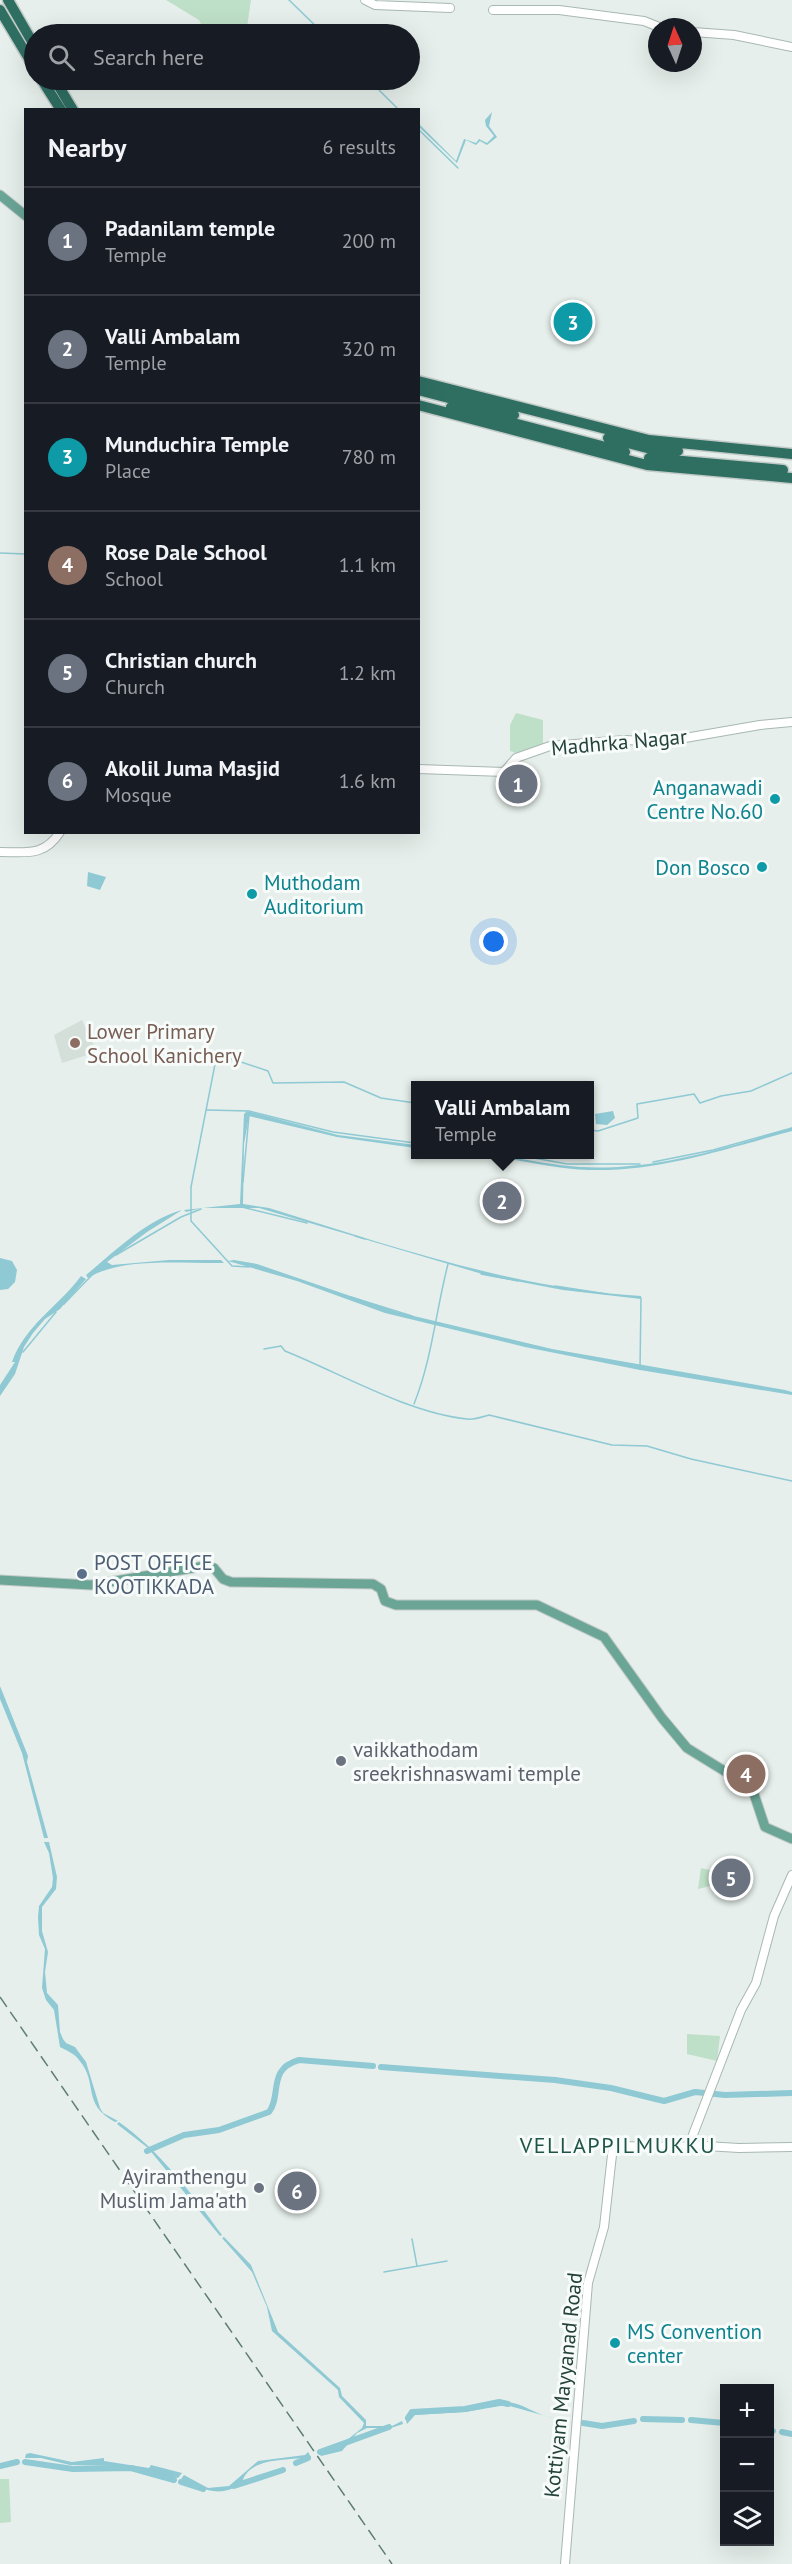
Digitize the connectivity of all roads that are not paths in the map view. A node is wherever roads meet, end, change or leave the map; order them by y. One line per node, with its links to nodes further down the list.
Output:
1 (8, 0): 7 (highway)
2 (365, 0): 3 (street)
3 (450, 8)
4 (0, 10): 10 (highway)
5 (493, 10): 6 (street)
6 (648, 23)
7 (24, 28)
8 (702, 33): 9 (street)
9 (792, 47)
10 (24, 50)
11 (48, 90): 13 (highway)
12 (61, 90): 14 (highway)
13 (60, 108)
14 (72, 108)
15 (0, 195): 16 (main road)
16 (24, 214)
17 (420, 382): 21 (highway)
18 (420, 391): 22 (highway)
19 (420, 400): 23 (highway)
20 (420, 406): 24 (highway)
21 (792, 454)
22 (792, 461)
23 (792, 471)
24 (792, 478)
25 (792, 722): 26 (street, Madhrka Nagar)
26 (420, 769)
27 (59, 834): 28 (street)
28 (0, 852)
29 (0, 1580): 30 (main road)
30 (792, 1839)
31 (792, 1875): 32 (street)
32 (689, 2145): 33 (street); 34 (street, Kottiyam Mayyanad Road)
33 (792, 2147)
34 (565, 2564)

